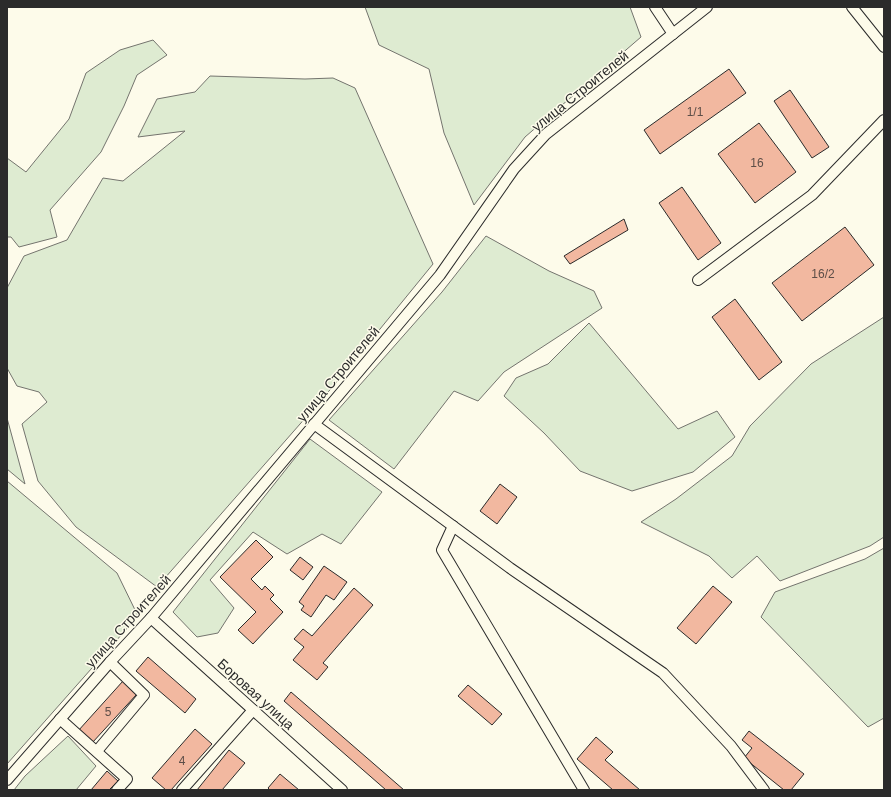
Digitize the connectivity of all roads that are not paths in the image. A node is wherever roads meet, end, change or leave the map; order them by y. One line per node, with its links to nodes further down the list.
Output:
1 (655, 7): 4 (street)
2 (707, 7): 4 (street, улица Строителей)
3 (852, 7): 5 (street)
4 (673, 34): 8 (street, улица Строителей)
5 (884, 47)
6 (884, 120): 7 (street)
7 (698, 280)
8 (314, 424): 9 (street); 10 (street, улица Строителей)
9 (452, 526): 19 (street); 20 (street)
10 (151, 618): 11 (street, улица Строителей); 12 (street, Боровая улица)
11 (110, 662): 13 (street, улица Строителей); 14 (street)
12 (254, 710): 17 (street); 18 (street, Боровая улица)
13 (60, 719): 14 (street); 15 (street, улица Строителей)
14 (97, 752): 16 (street)
15 (7, 780)
16 (116, 790)
17 (182, 790)
18 (342, 790)
19 (584, 790)
20 (764, 790)

